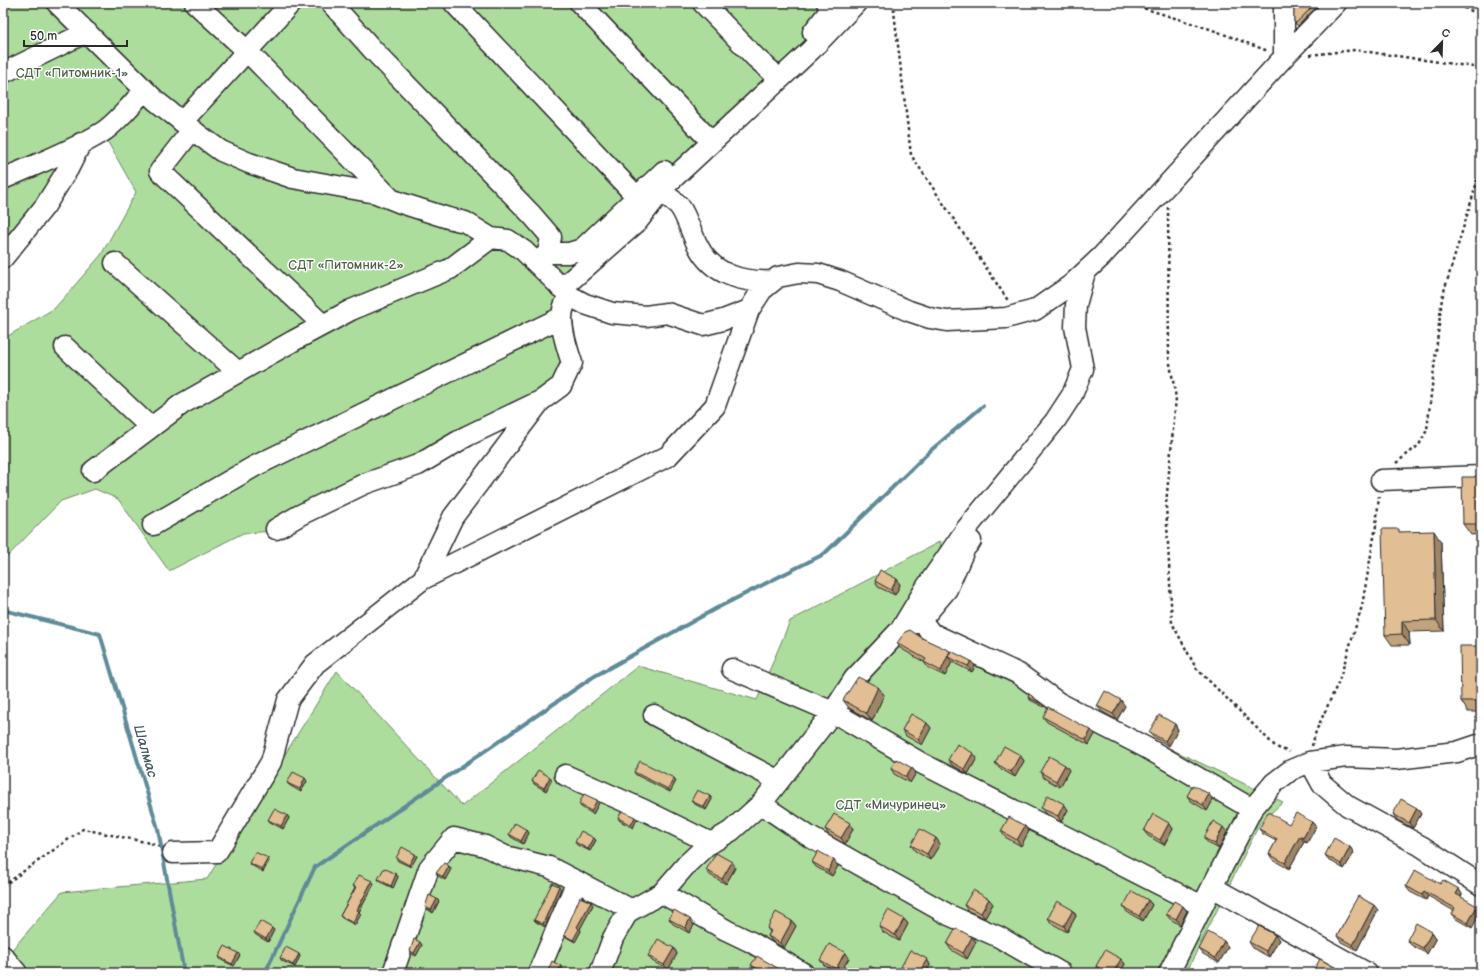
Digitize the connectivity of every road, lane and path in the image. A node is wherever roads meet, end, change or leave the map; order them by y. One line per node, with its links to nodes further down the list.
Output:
1 (57, 3): 16 (street)
2 (195, 3): 17 (street)
3 (291, 3): 17 (street)
4 (331, 3): 35 (street)
5 (454, 3): 31 (street)
6 (580, 3): 24 (street)
7 (703, 3): 20 (street)
8 (827, 3): 20 (street)
9 (856, 3): 30 (street)
10 (893, 3): 41 (path)
11 (1127, 3): 18 (path)
12 (1284, 3): 18 (street)
13 (1336, 3): 18 (street)
14 (1452, 3): 15 (path)
15 (1481, 15)
16 (86, 32): 21 (street); 22 (street)
17 (246, 50): 23 (street); 32 (street)
18 (1284, 57): 19 (path); 29 (street)
19 (1481, 68)
20 (771, 71): 24 (street)
21 (3, 73)
22 (144, 89): 23 (street); 25 (street)
23 (187, 126): 32 (street); 43 (street)
24 (704, 134): 31 (street)
25 (81, 143): 28 (street); 34 (street)
26 (1481, 169): 27 (path)
27 (1480, 174): 51 (path)
28 (3, 179)
29 (1168, 183): 37 (street); 61 (path)
30 (661, 192): 38 (street); 39 (street)
31 (637, 197): 35 (street)
32 (390, 199): 33 (street)
33 (491, 238): 35 (street); 43 (street)
34 (3, 258)
35 (543, 258): 39 (street)
36 (115, 263): 45 (street)
37 (1085, 272): 41 (street); 48 (street)
38 (773, 281): 40 (street); 41 (street)
39 (565, 292): 40 (street); 42 (street)
40 (750, 310): 54 (street)
41 (1018, 315)
42 (562, 317): 46 (street); 52 (street)
43 (323, 325): 45 (street)
44 (66, 347): 47 (street)
45 (238, 372): 47 (street)
46 (542, 400): 53 (street); 54 (street)
47 (150, 427): 49 (street)
48 (1018, 466): 55 (street); 56 (street)
49 (93, 471)
50 (1481, 476): 51 (street)
51 (1381, 480): 62 (path)
52 (153, 525)
53 (276, 529)
54 (423, 579): 69 (street)
55 (921, 620): 56 (street); 66 (street)
56 (901, 629): 58 (street)
57 (732, 669): 58 (street)
58 (833, 712): 64 (street); 75 (street)
59 (654, 715): 64 (street)
60 (1481, 744): 62 (street)
61 (1290, 753)
62 (1311, 754): 66 (street); 71 (street)
63 (565, 776): 68 (street)
64 (779, 781): 65 (street)
65 (761, 804): 68 (street); 83 (street)
66 (1252, 809): 73 (street)
67 (150, 842): 72 (path)
68 (711, 843): 74 (street)
69 (173, 854)
70 (577, 881): 76 (street); 79 (street); 80 (street)
71 (1481, 885)
72 (3, 886)
73 (1212, 887): 75 (street); 85 (street)
74 (662, 893): 76 (street); 82 (street)
75 (1202, 906): 84 (street)
76 (632, 910): 81 (street)
77 (3, 956): 78 (street)
78 (17, 973)
79 (393, 973)
80 (538, 973)
81 (600, 973)
82 (803, 973)
83 (1061, 973)
84 (1169, 973)
85 (1367, 973)

